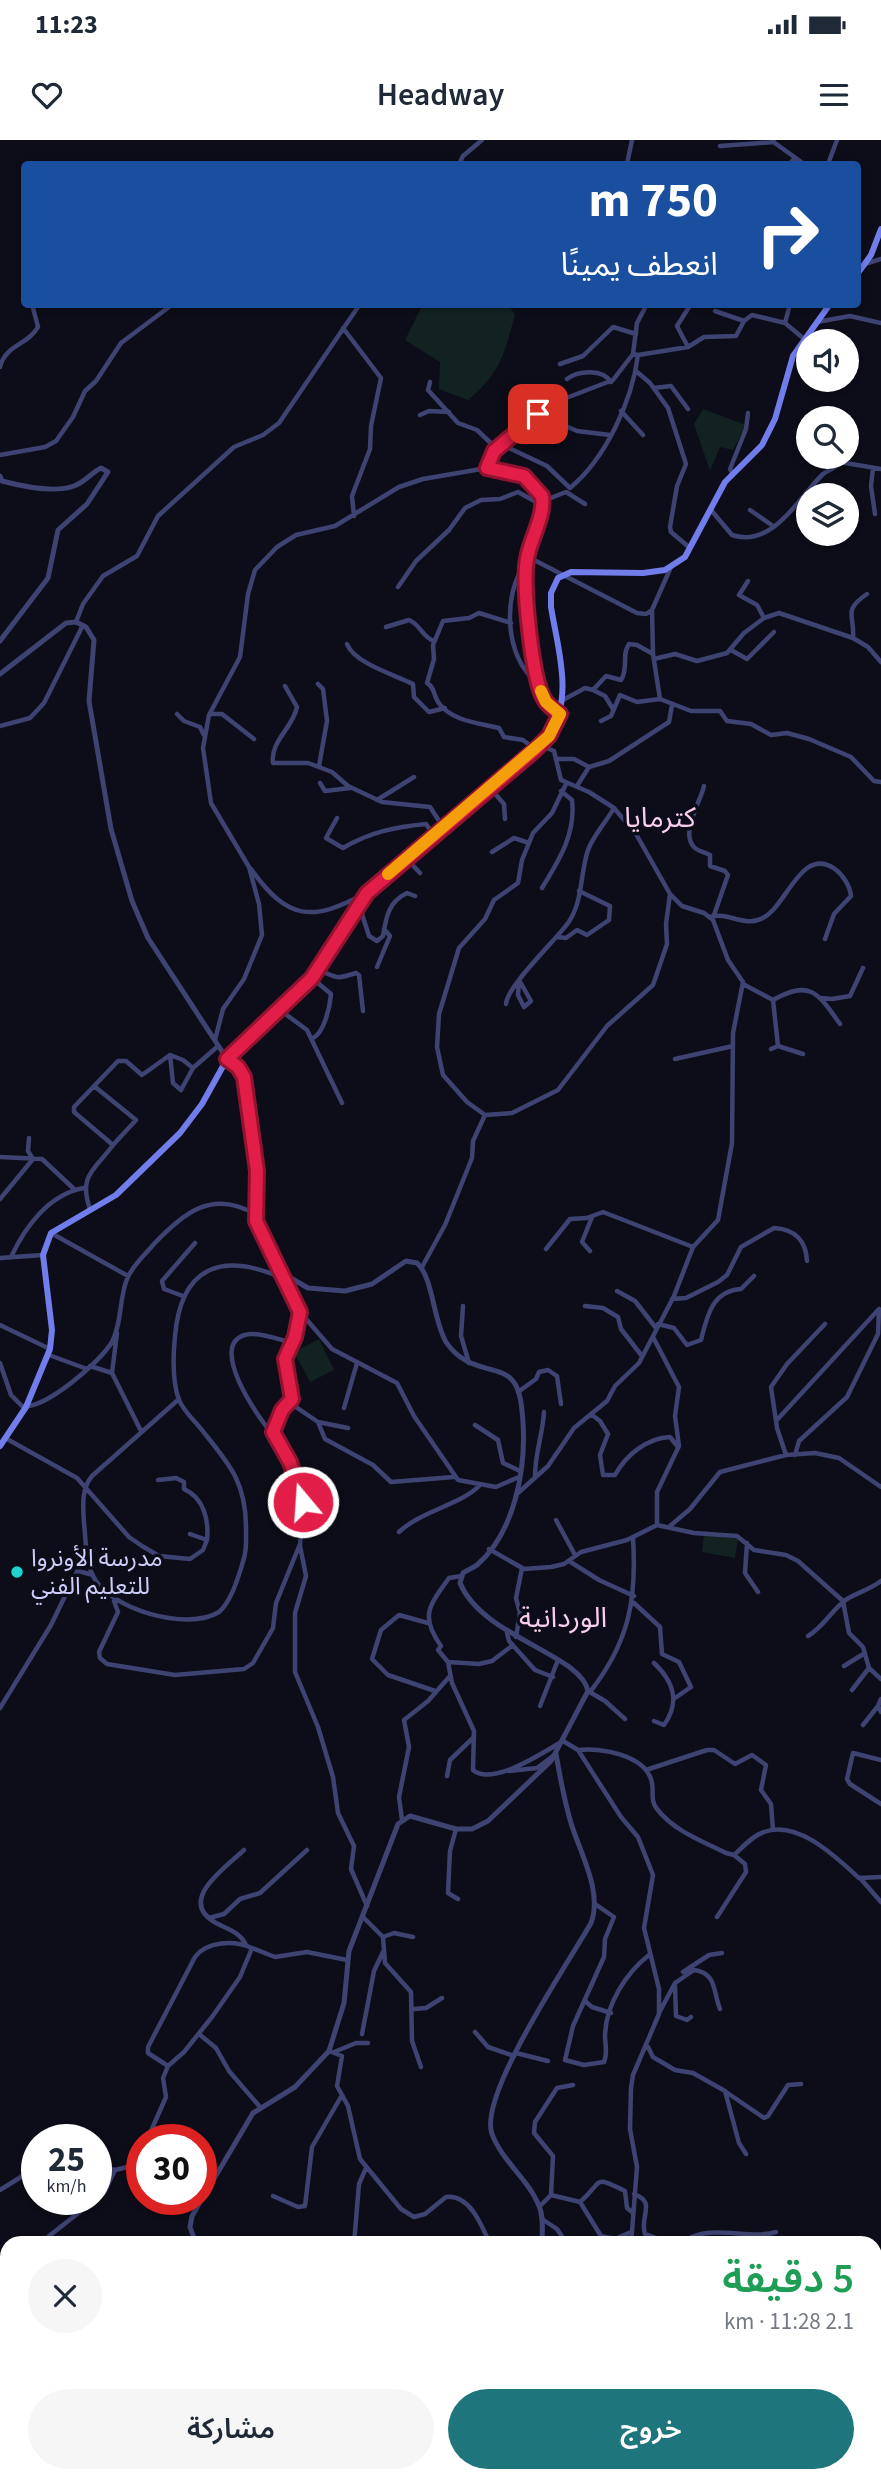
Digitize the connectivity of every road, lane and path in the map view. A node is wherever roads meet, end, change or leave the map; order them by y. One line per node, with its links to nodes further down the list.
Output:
1 (482, 140): 7 (street)
2 (632, 140): 8 (street)
3 (837, 140): 10 (street)
4 (772, 141): 5 (street); 6 (street)
5 (720, 146)
6 (794, 159): 9 (street)
7 (460, 161)
8 (628, 161)
9 (798, 161)
10 (829, 161)
11 (881, 229): 13 (main road)
12 (881, 259): 13 (street)
13 (864, 264): 14 (main road)
14 (861, 268)
15 (33, 308): 35 (street)
16 (168, 308): 51 (street)
17 (357, 308): 27 (street)
18 (645, 308): 30 (street)
19 (688, 308): 31 (street)
20 (789, 308): 24 (street)
21 (827, 308): 25 (main road)
22 (715, 311): 23 (street)
23 (744, 321): 24 (street); 31 (street)
24 (785, 323): 29 (street)
25 (815, 323): 26 (street); 28 (main road)
26 (881, 323)
27 (344, 328): 65 (street); 76 (street)
28 (810, 329)
29 (796, 332)
30 (636, 334): 33 (street); 34 (street)
31 (688, 347): 33 (street)
32 (796, 351): 57 (main road)
33 (635, 354): 36 (street); 39 (street)
34 (560, 364)
35 (0, 367)
36 (636, 371): 40 (street); 42 (street)
37 (567, 379): 39 (street)
38 (430, 382): 43 (street)
39 (611, 382): 44 (street)
40 (654, 388): 41 (street); 67 (street)
41 (688, 409)
42 (621, 411): 47 (street); 48 (street)
43 (450, 412): 46 (street); 50 (street)
44 (538, 414): 47 (street); 49 (street)
45 (748, 414): 57 (street)
46 (419, 415)
47 (611, 435): 49 (street)
48 (643, 435)
49 (503, 444): 50 (street)
50 (496, 449): 53 (street)
51 (0, 455)
52 (859, 464): 54 (street)
53 (487, 468): 59 (street); 65 (street)
54 (873, 468): 56 (street); 64 (street)
55 (828, 469): 66 (street)
56 (881, 469)
57 (733, 474): 61 (main road)
58 (1, 479): 82 (street)
59 (542, 501): 60 (street); 63 (street)
60 (585, 504)
61 (711, 510): 66 (street); 67 (main road)
62 (750, 510): 66 (street)
63 (541, 512): 68 (street); 72 (street)
64 (875, 514)
65 (354, 516): 100 (street)
66 (773, 526)
67 (690, 548): 69 (main road)
68 (526, 563): 70 (street); 77 (street); 89 (street)
69 (672, 567): 70 (main road); 74 (street)
70 (561, 575): 74 (street); 94 (main road)
71 (748, 582): 75 (street)
72 (398, 587)
73 (867, 594): 81 (street)
74 (652, 610): 86 (street)
75 (764, 618): 81 (street); 85 (street)
76 (76, 622): 78 (street); 88 (street)
77 (511, 622): 83 (street); 89 (street)
78 (83, 625): 102 (street); 152 (street)
79 (386, 627): 83 (street)
80 (774, 632): 85 (street)
81 (852, 638): 87 (street)
82 (0, 641)
83 (434, 641): 96 (street)
84 (347, 644): 96 (street)
85 (731, 650): 86 (street)
86 (653, 656): 92 (street); 93 (street)
87 (881, 662)
88 (0, 674)
89 (538, 683): 99 (street)
90 (318, 684): 107 (street)
91 (285, 686): 107 (street)
92 (593, 690): 94 (street); 97 (street)
93 (660, 699): 95 (street); 97 (street)
94 (564, 700): 99 (main road)
95 (672, 705): 108 (street); 111 (street)
96 (445, 708): 105 (street)
97 (614, 709): 101 (street)
98 (177, 714): 103 (street)
99 (560, 714): 105 (main road)
100 (209, 715): 103 (street); 104 (street)
101 (601, 721)
102 (0, 726)
103 (204, 736): 127 (street)
104 (254, 739)
105 (537, 747): 106 (street); 116 (main road)
106 (558, 759): 108 (street); 112 (street)
107 (319, 766): 115 (street)
108 (589, 767): 113 (street)
109 (414, 777): 118 (street)
110 (320, 782): 115 (street)
111 (881, 782)
112 (566, 784): 113 (street); 117 (street)
113 (577, 786): 119 (street)
114 (704, 786): 135 (street)
115 (351, 788): 118 (street)
116 (490, 788): 121 (street); 122 (main road)
117 (561, 791): 124 (street); 129 (street)
118 (377, 800): 122 (street)
119 (614, 808): 130 (street); 132 (street)
120 (337, 817): 123 (street)
121 (505, 819)
122 (443, 827): 123 (main road)
123 (434, 835): 126 (main road)
124 (529, 843): 125 (street); 163 (street)
125 (492, 852)
126 (407, 859): 128 (street); 131 (main road)
127 (249, 867): 131 (street); 152 (street)
128 (420, 873)
129 (542, 888)
130 (579, 891): 137 (street); 137 (street)
131 (367, 893): 134 (main road)
132 (670, 894): 135 (street); 163 (street)
133 (415, 896): 136 (street)
134 (356, 908): 136 (street); 141 (main road)
135 (712, 917): 138 (street); 144 (street)
136 (384, 929): 139 (street)
137 (557, 937): 143 (street)
138 (825, 939)
139 (377, 967)
140 (863, 968): 145 (street)
141 (319, 970): 142 (main road); 149 (street)
142 (312, 978): 148 (main road); 151 (street)
143 (520, 980): 143 (street); 147 (street)
144 (743, 984): 146 (street); 153 (street)
145 (820, 998): 146 (street); 150 (street)
146 (773, 1000): 154 (street)
147 (506, 1004)
148 (280, 1010): 151 (street); 158 (main road)
149 (363, 1011)
150 (840, 1024)
151 (313, 1038): 162 (street)
152 (217, 1044): 158 (street); 160 (street)
153 (733, 1046): 159 (street); 176 (street)
154 (778, 1046): 155 (street); 156 (street)
155 (771, 1049)
156 (803, 1054)
157 (170, 1055): 160 (street); 160 (street); 161 (street)
158 (227, 1059): 171 (main road); 172 (street)
159 (675, 1059)
160 (192, 1068)
161 (94, 1086): 165 (street); 165 (street)
162 (342, 1103)
163 (485, 1115): 183 (street)
164 (29, 1138): 167 (street)
165 (113, 1145): 168 (street)
166 (0, 1157): 167 (street)
167 (33, 1159): 169 (street); 170 (street)
168 (84, 1188): 169 (street); 171 (street)
169 (75, 1189): 180 (street)
170 (0, 1199)
171 (90, 1209): 174 (main road)
172 (255, 1214): 184 (street); 185 (street)
173 (592, 1216): 176 (street); 177 (street); 178 (street)
174 (51, 1233): 179 (main road); 184 (street)
175 (195, 1243): 190 (street)
176 (693, 1247): 191 (street)
177 (546, 1249)
178 (590, 1251)
179 (43, 1255): 180 (street); 201 (main road)
180 (11, 1257): 181 (street)
181 (0, 1258)
182 (807, 1261): 187 (street)
183 (422, 1267): 185 (street); 205 (street)
184 (128, 1276): 198 (street)
185 (283, 1276): 190 (street); 194 (street)
186 (754, 1276): 188 (street)
187 (720, 1280): 188 (street); 191 (street)
188 (729, 1290): 197 (street)
189 (617, 1291): 197 (street)
190 (183, 1296): 209 (street)
191 (672, 1299): 197 (street)
192 (463, 1306): 205 (street)
193 (585, 1306): 202 (street)
194 (300, 1312): 200 (street); 204 (street)
195 (825, 1324): 216 (street)
196 (0, 1325): 201 (street)
197 (657, 1326): 199 (street)
198 (117, 1330): 206 (street); 207 (street)
199 (652, 1336): 202 (street); 224 (street)
200 (293, 1343): 210 (street); 221 (street)
201 (50, 1352): 206 (street); 212 (main road)
202 (643, 1357): 215 (street)
203 (0, 1363): 212 (street)
204 (357, 1363): 213 (street); 228 (street)
205 (470, 1364): 208 (street)
206 (89, 1367): 207 (street); 212 (street)
207 (112, 1373): 220 (street)
208 (518, 1393): 211 (street); 227 (street)
209 (179, 1399): 220 (street); 258 (street)
210 (290, 1403): 217 (street); 221 (street)
211 (561, 1404)
212 (26, 1407): 222 (main road)
213 (344, 1408)
214 (544, 1412): 229 (street)
215 (592, 1415): 224 (street); 229 (street)
216 (776, 1421): 225 (street); 226 (street)
217 (318, 1422): 219 (street); 228 (street)
218 (475, 1424): 227 (street)
219 (348, 1428)
220 (141, 1432): 232 (street)
221 (273, 1433): 235 (street); 244 (street)
222 (7, 1439): 223 (main road); 232 (street)
223 (0, 1446)
224 (678, 1447): 237 (street)
225 (786, 1455): 226 (street); 238 (street)
226 (795, 1455): 233 (street)
227 (519, 1474): 231 (street); 234 (street)
228 (454, 1477): 231 (street)
229 (535, 1477): 234 (street)
230 (158, 1480): 242 (street)
231 (480, 1485): 239 (street)
232 (86, 1487): 242 (street); 246 (street)
233 (881, 1487)
234 (517, 1494): 245 (street)
235 (286, 1512)
236 (556, 1520): 247 (street)
237 (657, 1525): 238 (street); 241 (street)
238 (669, 1526): 243 (street)
239 (399, 1532)
240 (190, 1534): 242 (street)
241 (632, 1538): 247 (street); 255 (street)
242 (206, 1540)
243 (747, 1542): 254 (street); 257 (street)
244 (300, 1543): 259 (street); 306 (street)
245 (488, 1549): 249 (street); 252 (street)
246 (86, 1553): 250 (street); 251 (street)
247 (575, 1555): 248 (street)
248 (569, 1561): 249 (street); 255 (street)
249 (522, 1568): 263 (street)
250 (78, 1571): 251 (street); 281 (street)
251 (93, 1575): 256 (street)
252 (461, 1576): 260 (street); 261 (street)
253 (881, 1581): 257 (street)
254 (758, 1592)
255 (634, 1599): 276 (street); 277 (street)
256 (114, 1600): 258 (street); 259 (street)
257 (843, 1601): 262 (street); 265 (street)
258 (131, 1607): 259 (street)
259 (118, 1612)
260 (428, 1623): 267 (street); 275 (street)
261 (507, 1633): 263 (street); 264 (street)
262 (808, 1636)
263 (515, 1638): 266 (street)
264 (513, 1646): 267 (street); 272 (street)
265 (865, 1653): 269 (street); 270 (street)
266 (558, 1660): 272 (street); 276 (street)
267 (449, 1662): 271 (street)
268 (654, 1663): 277 (street)
269 (844, 1666)
270 (869, 1668): 273 (street); 274 (street)
271 (450, 1676): 275 (street); 286 (street)
272 (553, 1677): 279 (street)
273 (881, 1679)
274 (852, 1690)
275 (435, 1691): 295 (street)
276 (589, 1691): 283 (street); 287 (street)
277 (675, 1698): 284 (street)
278 (881, 1699): 280 (street)
279 (540, 1706)
280 (878, 1706): 282 (street); 285 (street)
281 (0, 1708)
282 (881, 1712)
283 (625, 1719)
284 (654, 1721)
285 (863, 1725)
286 (473, 1738): 292 (street); 293 (street)
287 (563, 1741): 288 (street); 289 (street); 292 (street)
288 (578, 1749): 291 (street); 315 (street)
289 (556, 1754): 292 (street); 296 (street); 305 (street)
290 (881, 1760): 294 (street)
291 (646, 1770): 297 (street); 300 (street)
292 (506, 1772)
293 (447, 1776)
294 (881, 1804)
295 (402, 1820): 296 (street); 306 (street)
296 (456, 1829): 303 (street)
297 (773, 1830): 300 (street); 302 (street)
298 (244, 1850): 308 (street)
299 (307, 1850): 308 (street)
300 (734, 1855): 307 (street)
301 (881, 1877): 302 (street)
302 (859, 1878): 304 (street)
303 (458, 1899)
304 (881, 1902)
305 (596, 1905): 319 (street); 331 (street)
306 (367, 1907): 309 (street)
307 (717, 1917)
308 (208, 1918): 312 (street)
309 (364, 1918): 310 (street); 316 (street)
310 (383, 1937): 311 (street); 313 (street)
311 (413, 1937)
312 (249, 1947): 316 (street); 326 (street); 333 (street)
313 (383, 1952): 320 (street); 327 (street)
314 (722, 1953): 317 (street)
315 (649, 1955): 322 (street); 323 (street)
316 (347, 1960): 330 (street)
317 (676, 1983): 321 (street); 323 (street); 324 (street)
318 (442, 1998): 320 (street)
319 (584, 2001): 322 (street); 322 (street)
320 (414, 2008): 334 (street)
321 (720, 2009)
322 (611, 2013)
323 (659, 2014): 329 (street)
324 (691, 2017)
325 (475, 2032): 331 (street)
326 (199, 2034): 333 (street); 339 (street)
327 (362, 2034)
328 (368, 2043): 330 (street)
329 (648, 2046): 337 (street); 350 (street)
330 (331, 2051): 338 (street); 339 (street)
331 (515, 2054): 332 (street); 352 (street)
332 (548, 2061)
333 (167, 2066): 340 (street)
334 (421, 2067)
335 (802, 2084): 337 (street)
336 (573, 2085): 348 (street)
337 (725, 2091): 341 (street)
338 (342, 2095): 343 (street); 349 (street)
339 (260, 2107): 359 (street)
340 (153, 2124)
341 (746, 2154)
342 (126, 2168): 344 (street)
343 (366, 2168): 360 (street); 361 (street)
344 (114, 2170): 345 (street)
345 (112, 2175)
346 (21, 2177): 347 (street)
347 (0, 2190)
348 (551, 2194): 351 (street); 352 (street)
349 (273, 2196)
350 (634, 2196): 353 (street); 367 (street)
351 (580, 2202): 353 (street); 364 (street)
352 (540, 2206): 355 (street)
353 (632, 2212): 356 (street)
354 (76, 2215): 358 (street)
355 (542, 2218): 362 (street); 363 (street)
356 (631, 2232): 365 (street); 366 (street)
357 (776, 2232): 368 (street)
358 (49, 2236)
359 (193, 2236)
360 (355, 2236)
361 (486, 2236)
362 (542, 2236)
363 (561, 2236)
364 (601, 2236)
365 (622, 2236)
366 (631, 2236)
367 (652, 2236)
368 (698, 2236)

